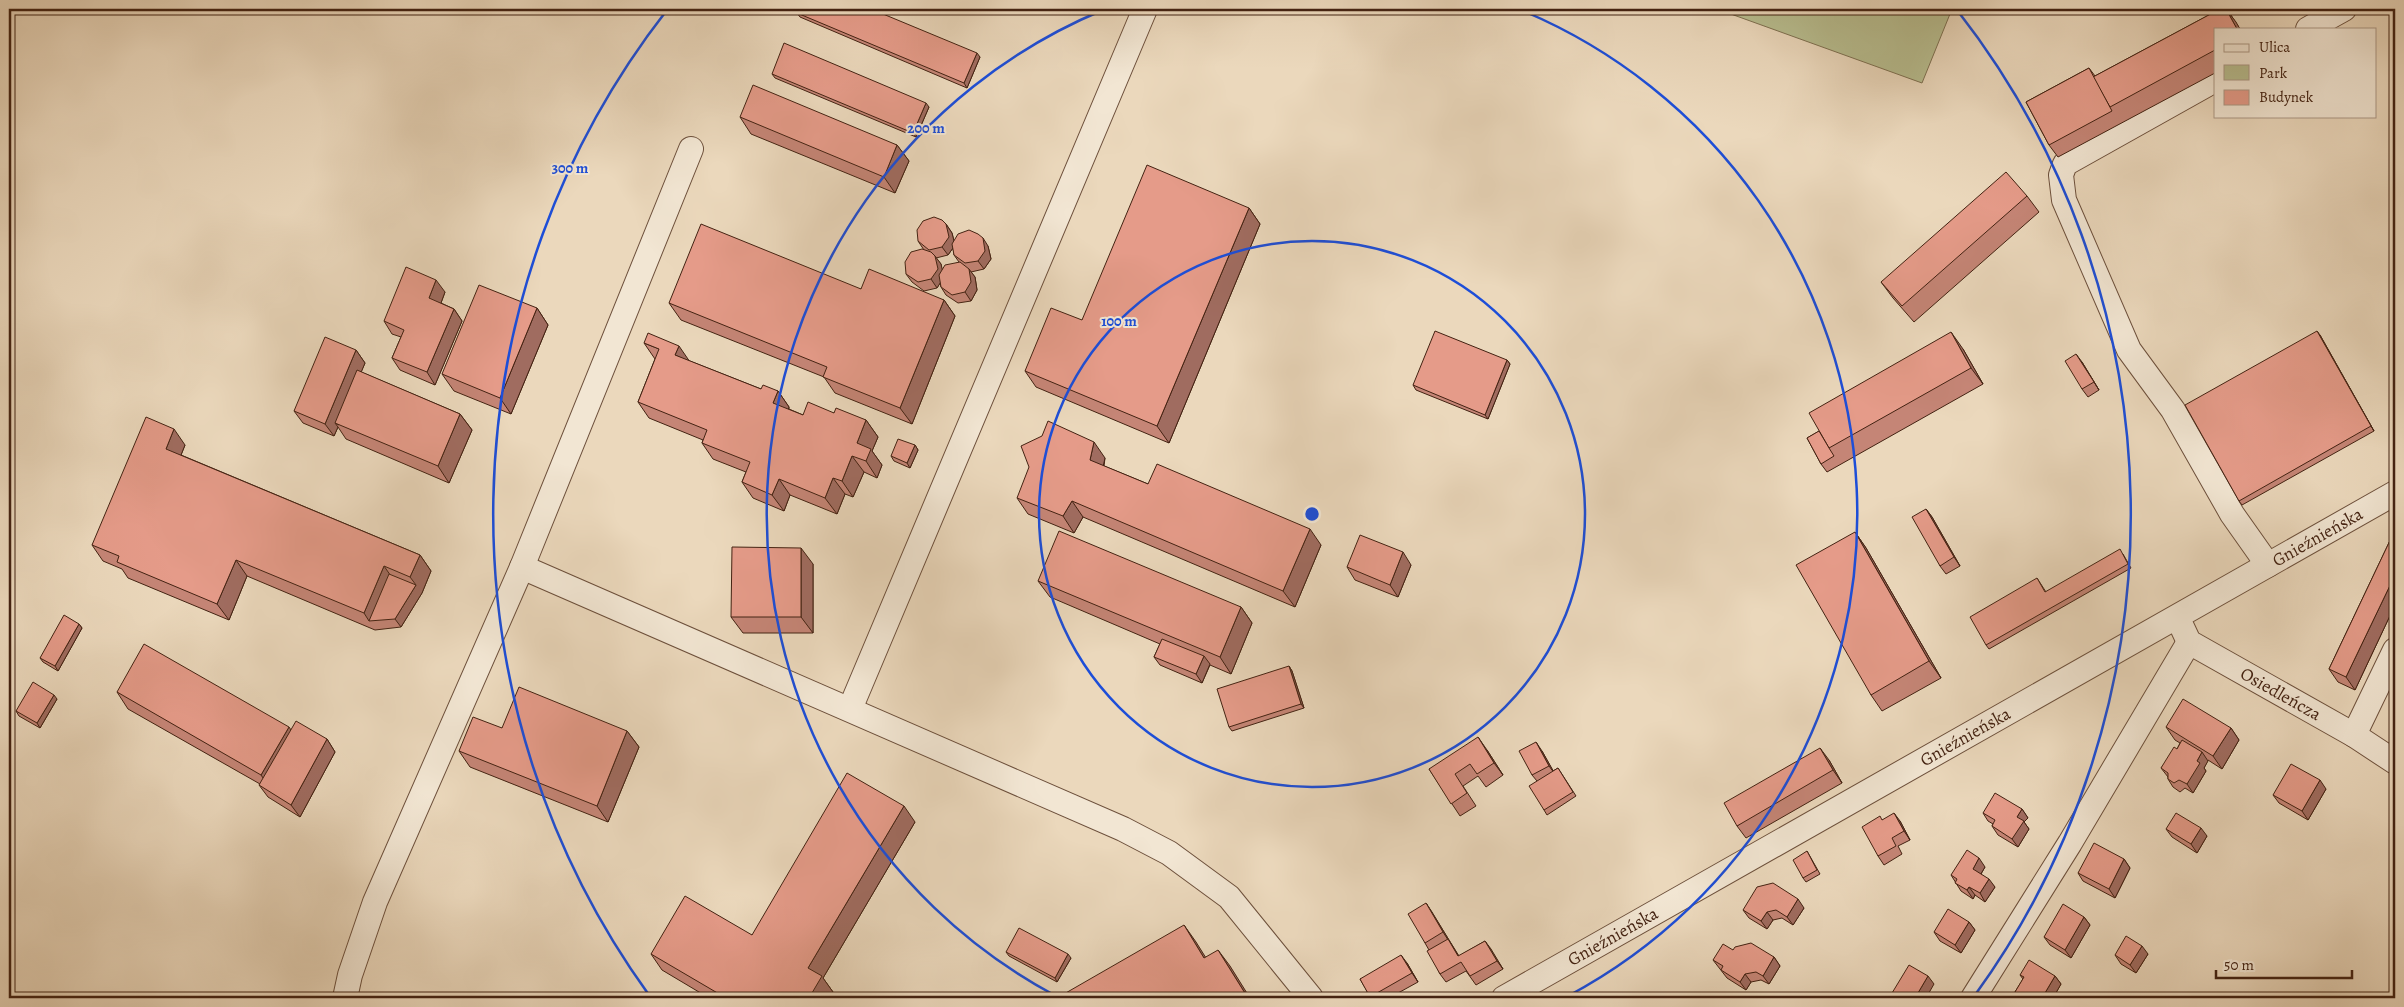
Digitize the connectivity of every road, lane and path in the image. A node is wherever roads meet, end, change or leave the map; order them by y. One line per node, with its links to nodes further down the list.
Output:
1 (1145, 9): 12 (street)
2 (2344, 9): 3 (street)
3 (2310, 28)
4 (2214, 81): 7 (street)
5 (691, 149): 8 (street)
6 (2395, 493): 7 (street, Gnieźnieńska)
7 (2268, 565): 9 (street, Gnieźnieńska)
8 (522, 567): 12 (street); 16 (street)
9 (2176, 617): 10 (street); 15 (street, Gnieźnieńska)
10 (2189, 642): 13 (street, Osiedleńcza); 19 (street)
11 (2395, 650): 13 (street)
12 (850, 709): 17 (street)
13 (2354, 735): 14 (street, Osiedleńcza)
14 (2395, 762)
15 (1533, 990): 18 (street, Gnieźnieńska)
16 (345, 998)
17 (1311, 998)
18 (1504, 998)
19 (1973, 998)

